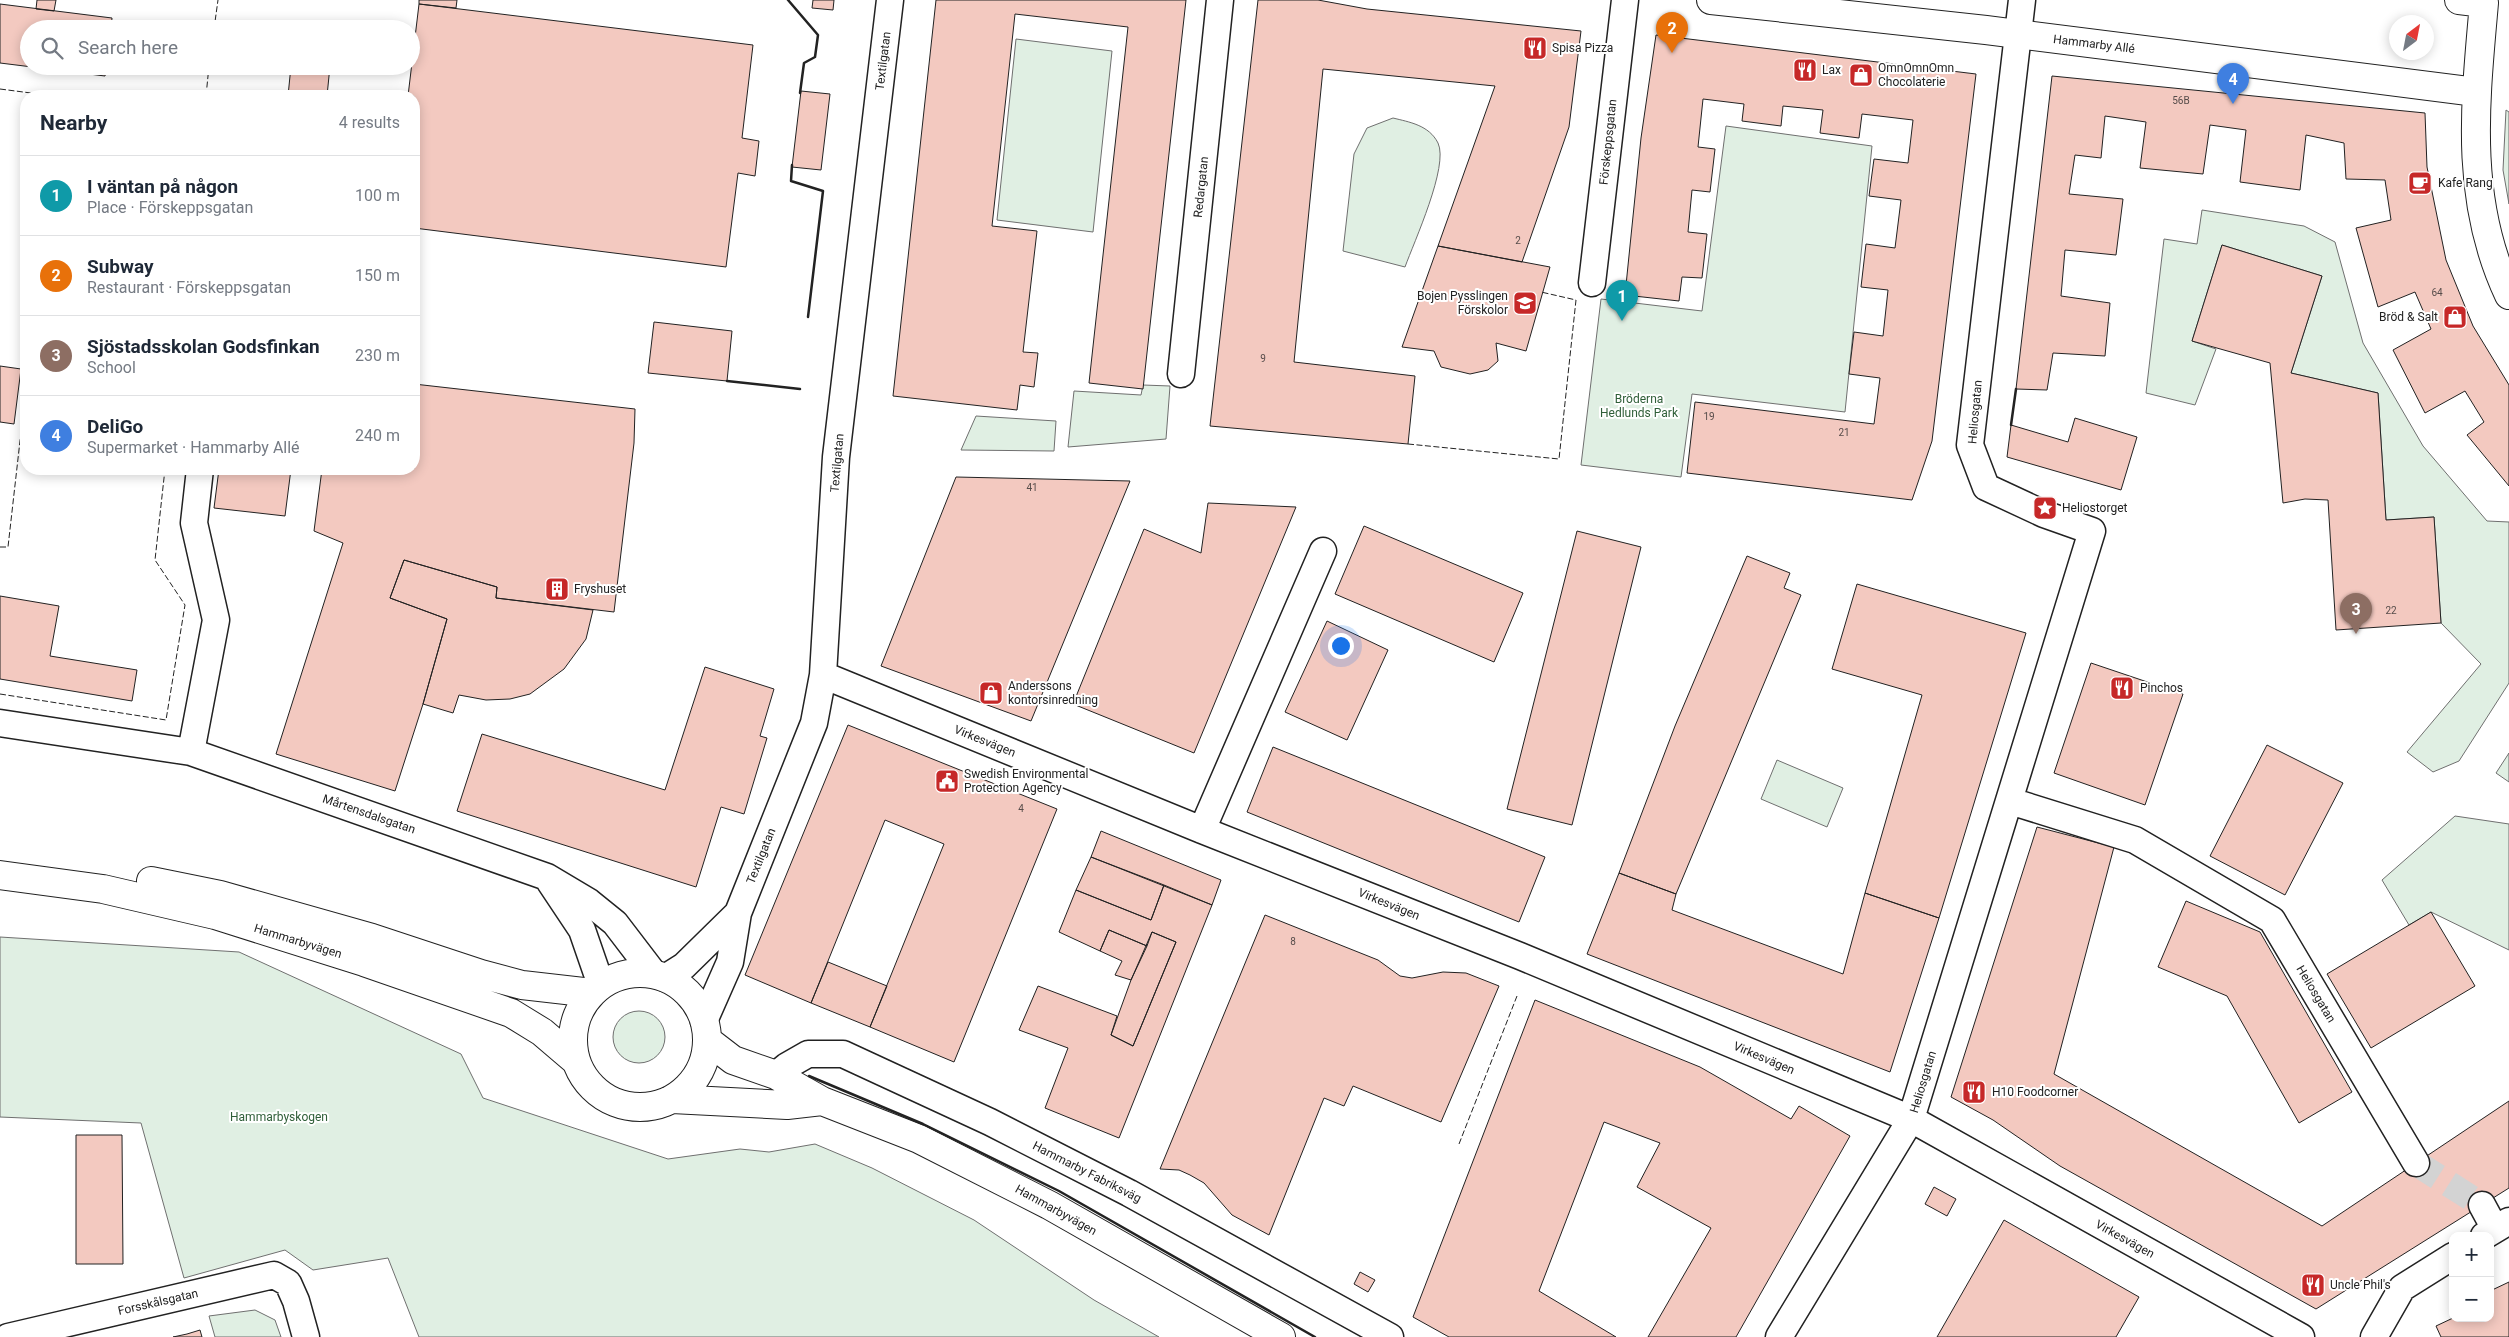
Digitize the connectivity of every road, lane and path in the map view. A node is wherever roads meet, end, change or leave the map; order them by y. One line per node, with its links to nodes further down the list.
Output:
1 (890, 0): 14 (street, Textilgatan)
2 (1220, 0): 11 (street, Redargatan)
3 (1625, 0): 9 (street, Förskeppsgatan)
4 (1711, 0): 7 (main road, Hammarby Allé)
5 (2022, 0): 7 (street, Heliosgatan)
6 (2476, 1): 8 (main road)
7 (2018, 34): 8 (main road, Hammarby Allé); 17 (street, Heliosgatan)
8 (2476, 92): 10 (main road)
9 (1592, 284)
10 (2509, 295)
11 (1181, 374)
12 (199, 475): 16 (street)
13 (1323, 551): 18 (street)
14 (823, 675): 18 (street, Virkesvägen); 22 (street, Textilgatan)
15 (0, 723): 16 (street, Mårtensdalsgatan)
16 (191, 752): 21 (street, Mårtensdalsgatan)
17 (2010, 801): 30 (street, Heliosgatan); 31 (street, Heliosgatan)
18 (1202, 830): 30 (street, Virkesvägen)
19 (0, 861): 24 (main road, Hammarbyvägen)
20 (0, 875): 26 (main road, Hammarbyvägen)
21 (547, 877): 23 (street, Mårtensdalsgatan); 24 (street)
22 (738, 913): 23 (street, Textilgatan); 25 (street, Textilgatan)
23 (659, 976): 24 (main road); 25 (main road, Hammarbyvägen)
24 (597, 989): 26 (main road, Hammarbyvägen)
25 (706, 1031): 27 (main road, Hammarbyvägen); 28 (main road, Hammarbyvägen)
26 (576, 1061): 28 (main road, Hammarbyvägen)
27 (776, 1075): 29 (main road, Hammarbyvägen); 38 (street, Hammarby Fabriksväg)
28 (672, 1099): 29 (main road, Hammarbyvägen)
29 (822, 1101): 37 (main road, Hammarbyvägen)
30 (1911, 1119): 39 (street, Heliosgatan); 40 (street, Virkesvägen)
31 (2416, 1163)
32 (2482, 1205): 33 (street)
33 (2496, 1229)
34 (2449, 1259): 41 (street)
35 (8, 1337): 36 (street, Forsskålsgatan)
36 (306, 1337)
37 (1281, 1337)
38 (1390, 1337)
39 (1779, 1337)
40 (2301, 1337)
41 (2374, 1337)

